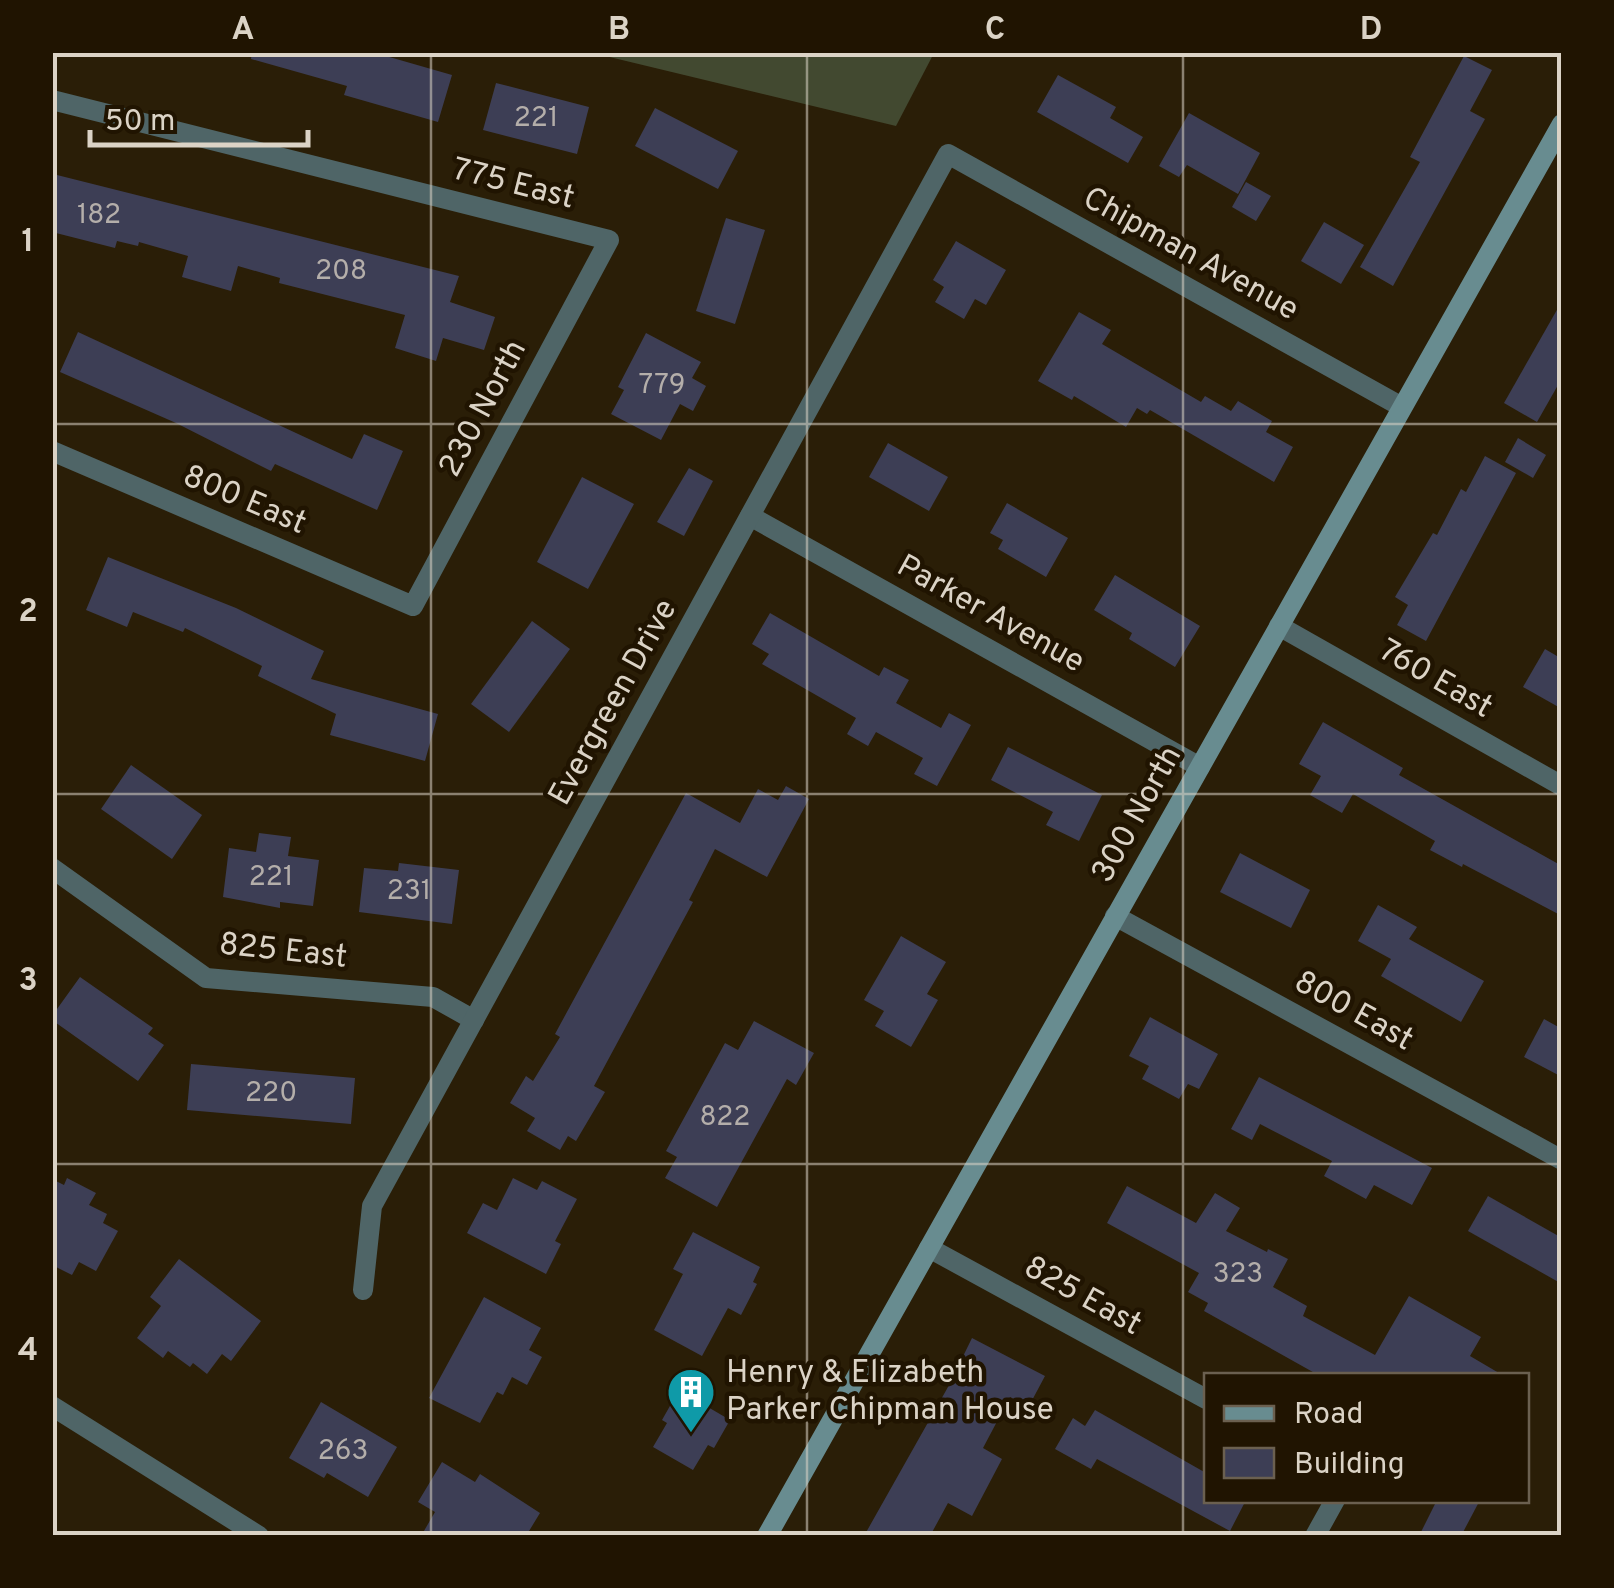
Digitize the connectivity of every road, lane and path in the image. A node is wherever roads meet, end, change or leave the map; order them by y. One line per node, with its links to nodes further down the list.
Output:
1 (52, 100): 4 (street, 775 East)
2 (1562, 124): 5 (street, 300 North)
3 (948, 154): 5 (street, Chipman Avenue); 7 (street, Evergreen Drive)
4 (609, 240): 8 (street, 230 North)
5 (1402, 408): 9 (street, 300 North)
6 (52, 452): 8 (street, 800 East)
7 (750, 516): 10 (street, Parker Avenue); 14 (street, Evergreen Drive)
8 (413, 606)
9 (1279, 626): 10 (street, 300 North); 11 (street, 760 East)
10 (1200, 766): 13 (street, 300 North)
11 (1562, 786)
12 (56, 879): 14 (street, 825 East)
13 (1115, 916): 15 (street, 800 East); 16 (street, 300 North)
14 (474, 1020): 17 (street, Evergreen Drive)
15 (1562, 1160)
16 (929, 1248): 18 (street, 825 East); 22 (street, 300 North)
17 (363, 1290)
18 (1204, 1398)
19 (52, 1406): 21 (street)
20 (1333, 1503): 23 (street)
21 (259, 1536)
22 (767, 1536)
23 (1315, 1536)

